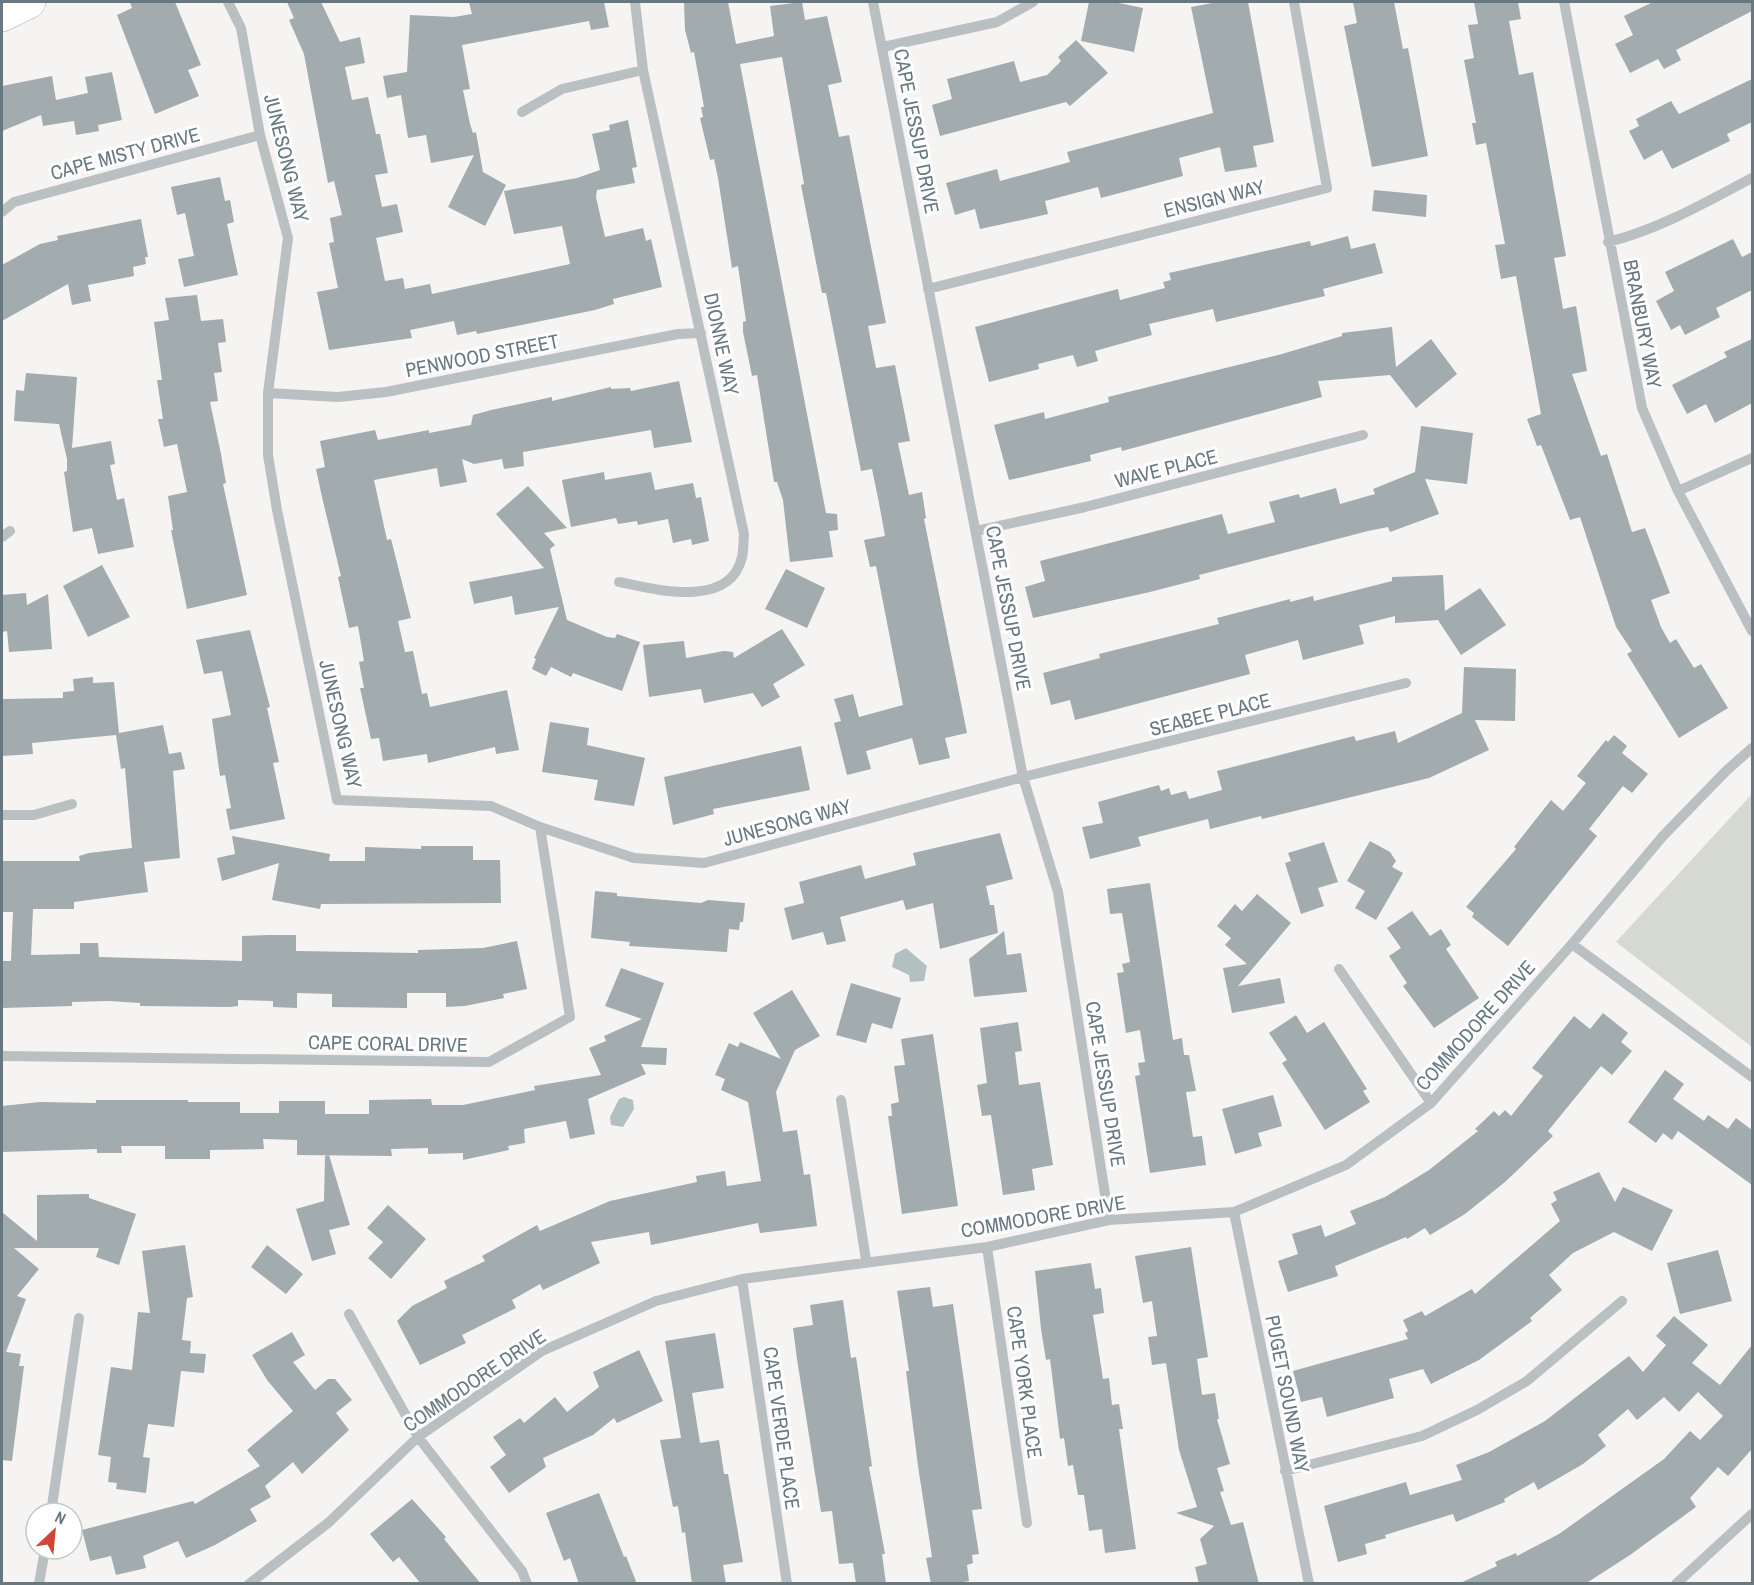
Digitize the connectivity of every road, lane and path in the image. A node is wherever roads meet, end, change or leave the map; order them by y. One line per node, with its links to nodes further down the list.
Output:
1 (28, 2): 8 (main road)
2 (228, 2): 12 (street, JUNESONG WAY)
3 (635, 2): 10 (street, DIONNE WAY)
4 (873, 2): 9 (street, CAPE JESSUP DRIVE)
5 (1033, 2): 9 (street)
6 (1294, 2): 16 (street, ENSIGN WAY)
7 (1564, 2): 15 (street, BRANBURY WAY)
8 (2, 15)
9 (883, 47): 16 (street, CAPE JESSUP DRIVE)
10 (643, 70): 11 (street); 17 (street, DIONNE WAY)
11 (522, 112)
12 (260, 135): 14 (street, CAPE MISTY DRIVE); 18 (street, JUNESONG WAY)
13 (1752, 178): 15 (street)
14 (2, 212)
15 (1608, 242): 21 (street, BRANBURY WAY)
16 (928, 289): 22 (street, CAPE JESSUP DRIVE)
17 (701, 333): 18 (street, PENWOOD STREET); 23 (street, DIONNE WAY)
18 (268, 393): 30 (street, JUNESONG WAY)
19 (1363, 435): 22 (street, WAVE PLACE)
20 (1752, 458): 21 (street)
21 (1678, 491): 24 (street, BRANBURY WAY)
22 (976, 531): 27 (street, CAPE JESSUP DRIVE)
23 (619, 582)
24 (1752, 631)
25 (1406, 683): 27 (street, SEABEE PLACE)
26 (1752, 748): 31 (street, COMMODORE DRIVE)
27 (1023, 777): 30 (street, JUNESONG WAY); 38 (street, CAPE JESSUP DRIVE)
28 (72, 804): 29 (street)
29 (2, 815)
30 (540, 827): 33 (street, CAPE CORAL DRIVE)
31 (1572, 944): 34 (street); 36 (street, COMMODORE DRIVE)
32 (1339, 969): 36 (street)
33 (2, 1056)
34 (1752, 1077)
35 (841, 1100): 40 (street)
36 (1431, 1102): 37 (street, COMMODORE DRIVE)
37 (1234, 1212): 38 (street, COMMODORE DRIVE); 46 (street, PUGET SOUND WAY)
38 (1109, 1220): 39 (street, COMMODORE DRIVE)
39 (987, 1246): 40 (street, COMMODORE DRIVE); 49 (street, CAPE YORK PLACE)
40 (866, 1260): 41 (street, COMMODORE DRIVE)
41 (742, 1279): 45 (street, COMMODORE DRIVE); 54 (street, CAPE VERDE PLACE)
42 (1622, 1301): 46 (street)
43 (349, 1314): 45 (street)
44 (79, 1318): 47 (street)
45 (418, 1437): 52 (street, COMMODORE DRIVE); 53 (street)
46 (1285, 1471): 55 (street, PUGET SOUND WAY)
47 (53, 1501)
48 (1752, 1514): 56 (street)
49 (1027, 1523)
50 (43, 1561): 51 (street)
51 (39, 1584)
52 (249, 1584)
53 (526, 1584)
54 (787, 1584)
55 (1309, 1584)
56 (1676, 1584)

